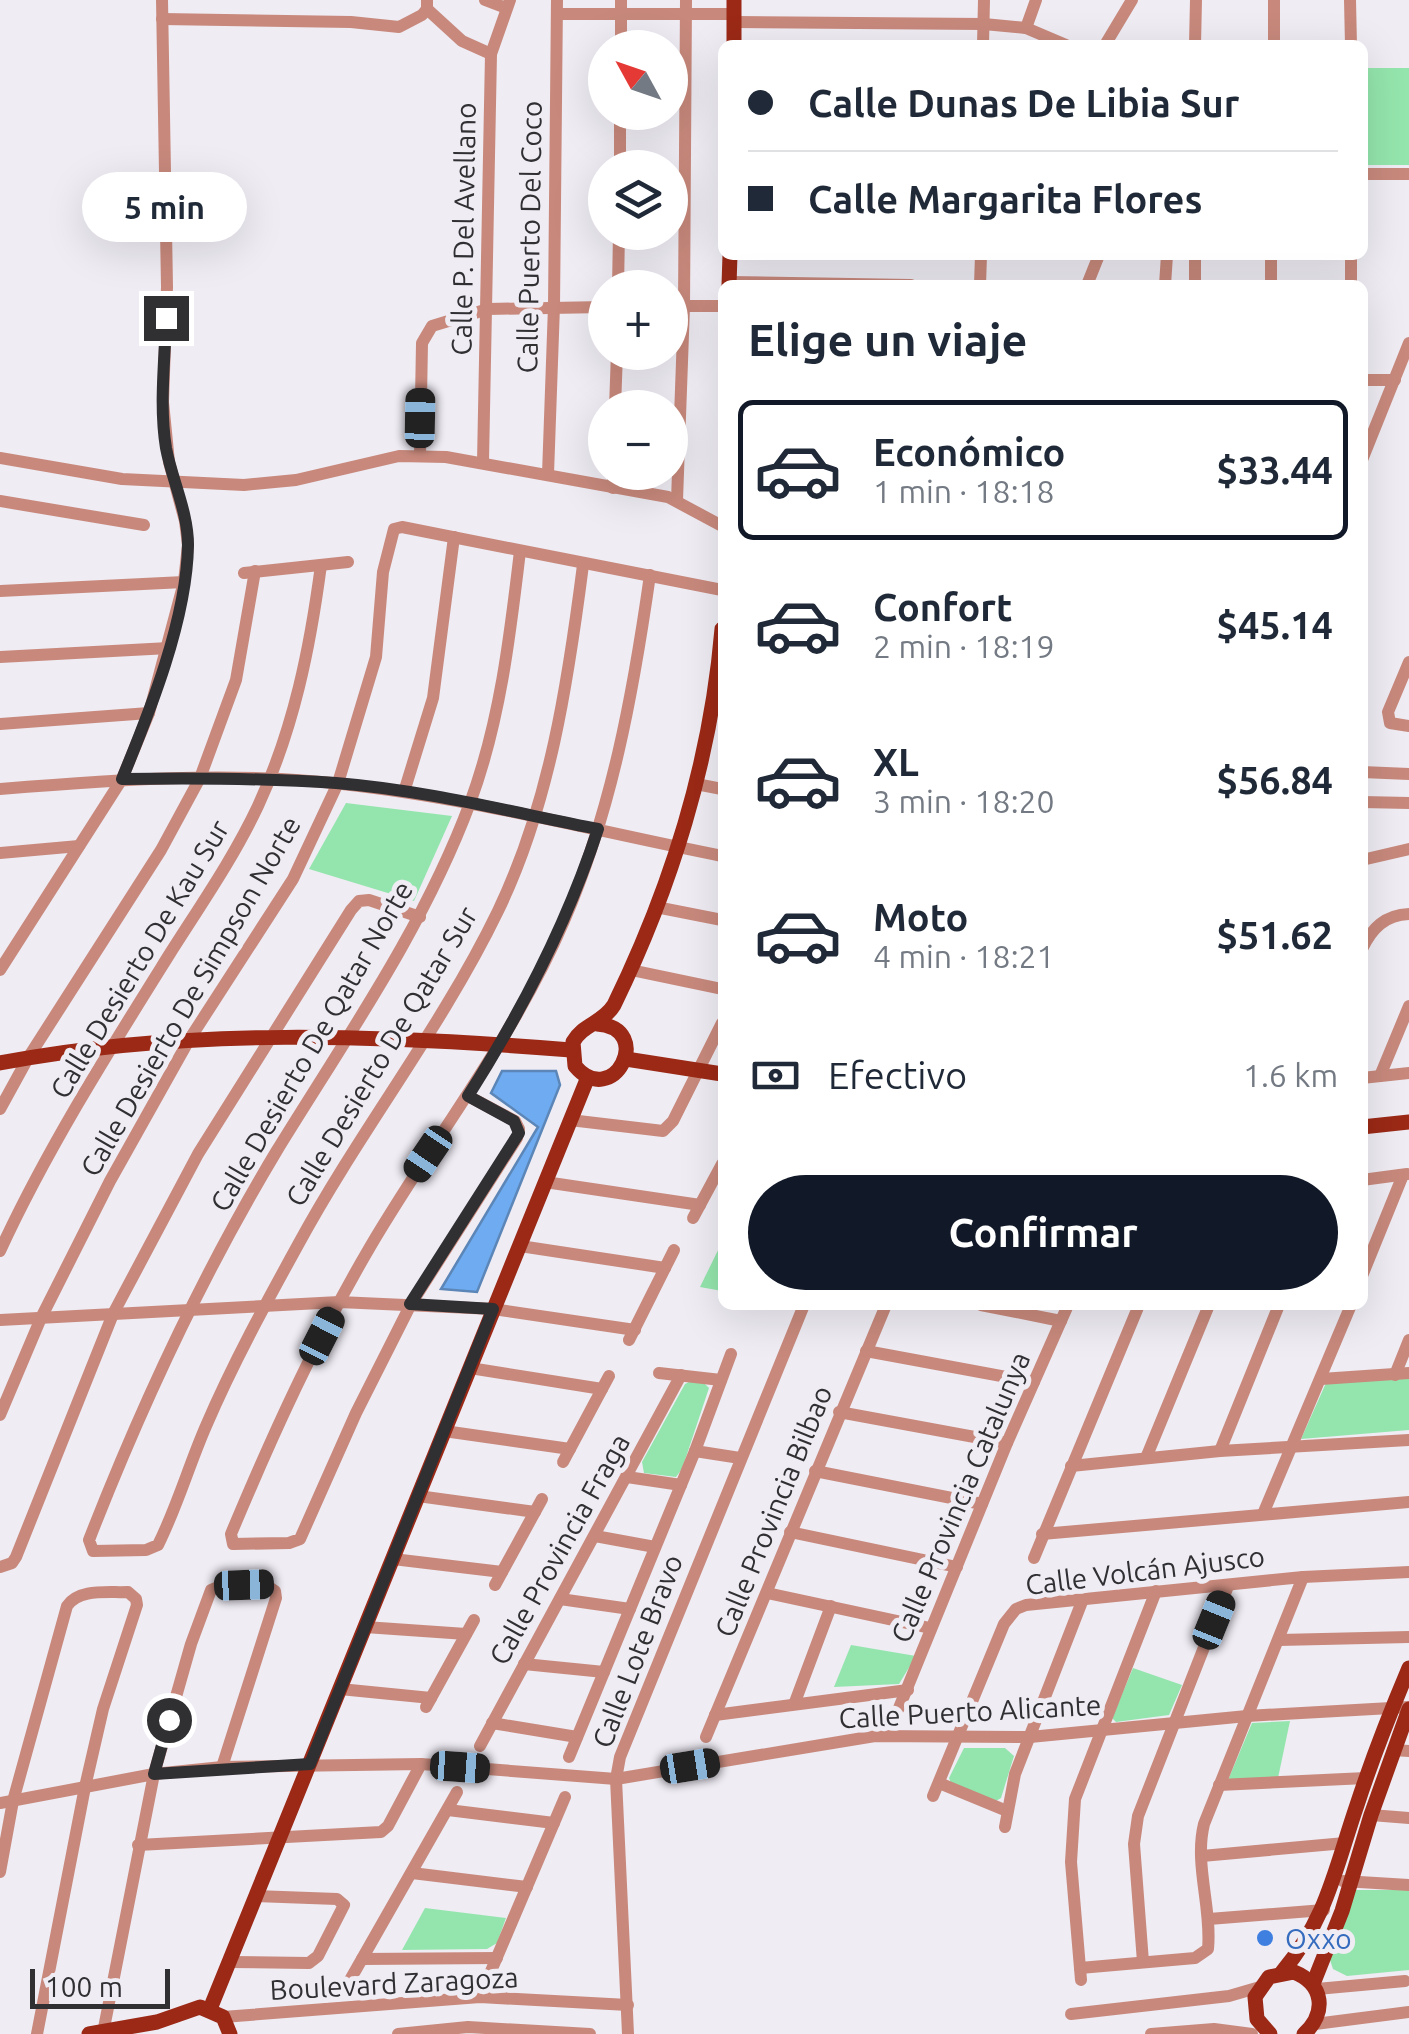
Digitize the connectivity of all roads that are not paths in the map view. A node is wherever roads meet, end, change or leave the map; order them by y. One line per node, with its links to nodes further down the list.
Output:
1 (162, 0): 15 (street)
2 (485, 0): 10 (street)
3 (984, 0): 16 (street)
4 (1036, 0): 17 (street)
5 (1132, 0): 21 (street)
6 (1196, 0): 22 (street)
7 (1274, 0): 23 (street)
8 (1350, 0): 24 (street)
9 (426, 4): 15 (street); 25 (street)
10 (508, 4): 25 (street, Calle P. Del Avellano)
11 (557, 7): 12 (street); 29 (street, Calle Puerto Del Coco)
12 (621, 7): 13 (street)
13 (686, 7): 14 (street); 28 (street)
14 (734, 12): 16 (street); 18 (main road)
15 (162, 19): 44 (street)
16 (984, 24): 17 (street); 19 (street)
17 (1026, 28): 20 (street)
18 (734, 40)
19 (983, 40)
20 (1054, 40)
21 (1107, 40)
22 (1195, 40)
23 (1274, 40)
24 (1351, 40)
25 (492, 54): 33 (street, Calle P. Del Avellano)
26 (1368, 174): 27 (street)
27 (1409, 174)
28 (678, 270)
29 (554, 306): 32 (street); 33 (street); 42 (street, Calle Puerto Del Coco)
30 (688, 306): 31 (street)
31 (718, 306)
32 (588, 307)
33 (488, 309): 39 (street); 41 (street, Calle P. Del Avellano)
34 (1409, 344): 37 (street)
35 (677, 370): 46 (street)
36 (1368, 380): 37 (street)
37 (1395, 380): 38 (street)
38 (1368, 445)
39 (420, 456): 41 (street); 44 (street)
40 (0, 458): 44 (street)
41 (483, 462): 42 (street)
42 (548, 474): 43 (street)
43 (588, 483)
44 (174, 484): 56 (street)
45 (623, 490): 46 (street)
46 (677, 500): 48 (street)
47 (0, 501): 49 (street)
48 (718, 524)
49 (144, 525)
50 (454, 537): 51 (street); 72 (street, Calle Desierto De Simpson Norte); 76 (street)
51 (520, 551): 54 (street); 77 (street, Calle Desierto De Qatar Norte)
52 (348, 562): 53 (street)
53 (321, 565): 69 (street); 71 (street, Calle Desierto De Kau Sur)
54 (584, 565): 55 (street); 80 (street, Calle Desierto De Qatar Sur)
55 (650, 576): 57 (street); 81 (street)
56 (184, 582): 58 (street); 59 (street)
57 (718, 589)
58 (0, 591)
59 (169, 648): 60 (street); 63 (street)
60 (0, 657)
61 (1409, 662): 66 (street)
62 (718, 696): 64 (main road)
63 (149, 713): 65 (street); 70 (street)
64 (716, 723): 73 (main road)
65 (0, 724)
66 (1409, 726)
67 (1368, 772): 68 (street)
68 (1409, 774)
69 (200, 778): 70 (street); 71 (street); 109 (street)
70 (122, 779): 75 (street); 82 (street)
71 (268, 780): 72 (street); 107 (street, Calle Desierto De Kau Sur)
72 (338, 783): 76 (street); 104 (street, Calle Desierto De Simpson Norte)
73 (696, 784): 74 (street); 83 (main road)
74 (718, 788)
75 (0, 789)
76 (404, 792): 77 (street)
77 (470, 802): 80 (street); 90 (street, Calle Desierto De Qatar Norte)
78 (1368, 802): 79 (street)
79 (1409, 802)
80 (534, 816): 81 (street); 103 (street, Calle Desierto De Qatar Sur)
81 (598, 829): 83 (street); 106 (street)
82 (79, 846): 85 (street); 93 (street)
83 (678, 847): 86 (street); 88 (main road)
84 (1409, 848): 87 (street)
85 (0, 852)
86 (718, 855)
87 (1368, 858)
88 (656, 907): 91 (street); 95 (main road)
89 (1409, 914): 92 (street)
90 (420, 917): 101 (street); 102 (street, Calle Desierto De Qatar Norte)
91 (718, 919)
92 (1368, 940)
93 (6, 953): 94 (street)
94 (0, 970)
95 (631, 970): 96 (main road); 97 (street)
96 (623, 987): 99 (main road); 105 (main road)
97 (718, 988)
98 (1409, 1006): 115 (street)
99 (596, 1024): 105 (main road); 108 (main road)
100 (718, 1032): 112 (street)
101 (270, 1037): 102 (main road); 104 (main road); 145 (street)
102 (349, 1037): 103 (main road); 135 (street, Calle Desierto De Qatar Norte)
103 (426, 1039): 106 (main road); 133 (street, Calle Desierto De Qatar Sur)
104 (189, 1040): 107 (main road); 146 (street, Calle Desierto De Simpson Norte)
105 (624, 1040): 110 (main road)
106 (501, 1044): 108 (main road); 118 (street)
107 (114, 1047): 109 (main road); 129 (street, Calle Desierto De Kau Sur)
108 (572, 1050): 116 (main road)
109 (28, 1058): 111 (main road); 119 (street)
110 (626, 1059): 112 (main road); 116 (main road)
111 (0, 1064)
112 (701, 1070): 114 (main road); 120 (street)
113 (1409, 1072): 115 (street)
114 (718, 1073)
115 (1380, 1076): 117 (street)
116 (588, 1077): 120 (main road)
117 (1368, 1077)
118 (468, 1096): 132 (street); 134 (street)
119 (0, 1109)
120 (570, 1120): 126 (main road)
121 (1409, 1122): 122 (main road)
122 (1368, 1125)
123 (718, 1171): 126 (street)
124 (1406, 1174): 125 (street); 130 (street)
125 (1368, 1179)
126 (545, 1182): 127 (main road)
127 (520, 1246): 131 (street); 136 (main road)
128 (674, 1250): 131 (street)
129 (0, 1252)
130 (1368, 1262)
131 (665, 1268): 136 (street)
132 (340, 1302): 133 (street); 134 (street); 134 (street)
133 (265, 1304): 135 (street); 182 (street, Calle Desierto De Qatar Sur)
134 (410, 1304): 136 (street)
135 (188, 1308): 145 (street); 182 (street, Calle Desierto De Qatar Norte)
136 (493, 1309): 152 (main road)
137 (802, 1310): 167 (street, Calle Lote Bravo)
138 (884, 1310): 150 (street, Calle Provincia Bilbao)
139 (1006, 1310): 148 (street)
140 (1066, 1310): 148 (street, Calle Provincia Catalunya)
141 (1137, 1310): 169 (street)
142 (1207, 1310): 168 (street)
143 (1278, 1310): 166 (street)
144 (1349, 1310): 156 (street)
145 (113, 1314): 146 (street); 186 (street)
146 (42, 1318): 147 (street); 160 (street, Calle Desierto De Simpson Norte)
147 (0, 1320)
148 (1061, 1321): 158 (street, Calle Provincia Catalunya)
149 (1409, 1340): 154 (street)
150 (866, 1351): 158 (street); 159 (street, Calle Provincia Bilbao)
151 (731, 1354): 157 (street)
152 (470, 1368): 161 (main road); 161 (street)
153 (659, 1373): 155 (street)
154 (1402, 1374): 156 (street)
155 (681, 1375): 157 (street); 171 (street, Calle Provincia Fraga)
156 (1321, 1379): 164 (street)
157 (721, 1380): 165 (street)
158 (1034, 1382): 163 (street, Calle Provincia Catalunya)
159 (840, 1412): 163 (street); 170 (street, Calle Provincia Bilbao)
160 (0, 1416)
161 (444, 1431): 173 (main road)
162 (1409, 1440): 164 (street)
163 (1008, 1443): 176 (street, Calle Provincia Catalunya)
164 (1291, 1446): 166 (street); 178 (street)
165 (695, 1451): 167 (street); 172 (street)
166 (1220, 1451): 168 (street)
167 (740, 1458): 228 (street, Calle Lote Bravo)
168 (1146, 1458): 169 (street)
169 (1071, 1466): 180 (street)
170 (814, 1471): 176 (street); 179 (street, Calle Provincia Bilbao)
171 (627, 1478): 172 (street); 181 (street, Calle Provincia Fraga)
172 (681, 1484): 183 (street)
173 (418, 1496): 177 (street); 185 (main road)
174 (542, 1499): 177 (street)
175 (1409, 1502): 178 (street)
176 (982, 1504): 187 (street, Calle Provincia Catalunya)
177 (535, 1512): 185 (street)
178 (1263, 1514): 180 (street)
179 (790, 1532): 187 (street); 192 (street, Calle Provincia Bilbao)
180 (1042, 1534): 184 (street)
181 (594, 1536): 183 (street); 193 (street, Calle Provincia Fraga)
182 (89, 1546)
183 (656, 1547): 196 (street)
184 (1034, 1558)
185 (393, 1559): 198 (main road)
186 (0, 1567)
187 (957, 1567): 199 (street, Calle Provincia Catalunya)
188 (1409, 1572): 189 (street, Calle Volcán Ajusco)
189 (1303, 1576): 190 (street, Calle Volcán Ajusco); 202 (street)
190 (1228, 1586): 191 (street, Calle Volcán Ajusco); 214 (street)
191 (1156, 1592): 194 (street, Calle Volcán Ajusco); 215 (street)
192 (767, 1593): 195 (street); 211 (street, Calle Provincia Bilbao)
193 (560, 1599): 196 (street); 203 (street, Calle Provincia Fraga)
194 (1083, 1599): 218 (street, Calle Volcán Ajusco); 219 (street)
195 (831, 1606): 199 (street); 208 (street)
196 (630, 1609): 205 (street)
197 (474, 1620): 200 (street)
198 (365, 1627): 200 (street); 206 (main road)
199 (930, 1628): 207 (street, Calle Provincia Catalunya)
200 (466, 1634): 206 (street)
201 (1409, 1636): 202 (street)
202 (1279, 1640): 212 (street)
203 (524, 1664): 205 (street); 213 (street, Calle Provincia Fraga)
204 (1409, 1668): 209 (main road)
205 (604, 1672): 216 (street)
206 (340, 1689): 223 (main road)
207 (908, 1690): 208 (street); 210 (street, Calle Provincia Catalunya)
208 (795, 1702): 211 (street)
209 (1404, 1707): 212 (street, Calle Puerto Alicante); 221 (main road); 227 (main road)
210 (899, 1708)
211 (716, 1715): 217 (street, Calle Provincia Bilbao)
212 (1247, 1716): 214 (street, Calle Puerto Alicante); 229 (street)
213 (492, 1723): 216 (street); 220 (street, Calle Provincia Fraga)
214 (1173, 1724): 215 (street, Calle Puerto Alicante); 255 (street)
215 (1099, 1731): 219 (street, Calle Puerto Alicante); 255 (street)
216 (577, 1737): 222 (street)
217 (706, 1737)
218 (958, 1737): 219 (street, Calle Puerto Alicante); 228 (street, Calle Puerto Alicante); 235 (street, Calle Volcán Ajusco)
219 (1030, 1737): 235 (street)
220 (480, 1746)
221 (1401, 1750): 236 (main road)
222 (569, 1757)
223 (310, 1764): 224 (street, Calle Puerto Alicante); 225 (street, Calle Puerto Alicante); 240 (main road)
224 (421, 1764): 228 (street, Calle Puerto Alicante); 240 (street)
225 (222, 1767): 226 (street, Calle Puerto Alicante); 226 (street)
226 (154, 1774): 230 (street, Calle Puerto Alicante); 242 (street)
227 (1366, 1778): 229 (street); 241 (main road)
228 (616, 1779): 262 (street, Calle Lote Bravo)
229 (1219, 1785): 243 (street)
230 (85, 1787): 233 (street, Calle Puerto Alicante); 233 (street); 271 (street)
231 (457, 1792): 234 (street)
232 (565, 1797): 238 (street)
233 (7, 1802): 244 (street)
234 (448, 1810): 238 (street); 245 (street)
235 (1007, 1810): 239 (street)
236 (1371, 1815): 237 (street); 246 (main road)
237 (1409, 1818)
238 (554, 1823): 248 (street)
239 (1006, 1826)
240 (281, 1835): 242 (street); 249 (main road)
241 (1345, 1843): 243 (street); 246 (main road)
242 (138, 1845): 269 (street)
243 (1202, 1856): 251 (street)
244 (0, 1872)
245 (412, 1873): 248 (street); 253 (street)
246 (1344, 1881): 247 (street); 250 (main road); 259 (main road)
247 (1409, 1884)
248 (527, 1887): 252 (street)
249 (255, 1896): 254 (main road); 254 (street)
250 (1324, 1910): 251 (street); 256 (main road)
251 (1209, 1920): 255 (street)
252 (497, 1958): 253 (street); 261 (street)
253 (362, 1960): 257 (street)
254 (230, 1962): 264 (main road)
255 (1143, 1962)
256 (1282, 1972): 259 (main road); 260 (main road)
257 (350, 1980)
258 (1404, 1981): 259 (street)
259 (1315, 1986): 268 (main road)
260 (1260, 1987): 265 (street); 267 (main road)
261 (480, 1997): 262 (street, Boulevard Zaragoza); 264 (street, Boulevard Zaragoza)
262 (628, 2004): 277 (street, Calle Lote Bravo)
263 (1409, 2012): 268 (street)
264 (216, 2013): 266 (main road); 274 (main road)
265 (1071, 2014)
266 (180, 2015): 269 (main road); 273 (main road)
267 (1254, 2027): 278 (street); 279 (main road)
268 (1310, 2029)
269 (103, 2033): 272 (main road)
270 (566, 2033): 275 (street, Boulevard Zaragoza); 276 (street, Boulevard Zaragoza)
271 (37, 2034)
272 (89, 2034)
273 (170, 2034)
274 (230, 2034)
275 (398, 2034)
276 (590, 2034)
277 (628, 2034)
278 (1151, 2034)
279 (1270, 2034)

